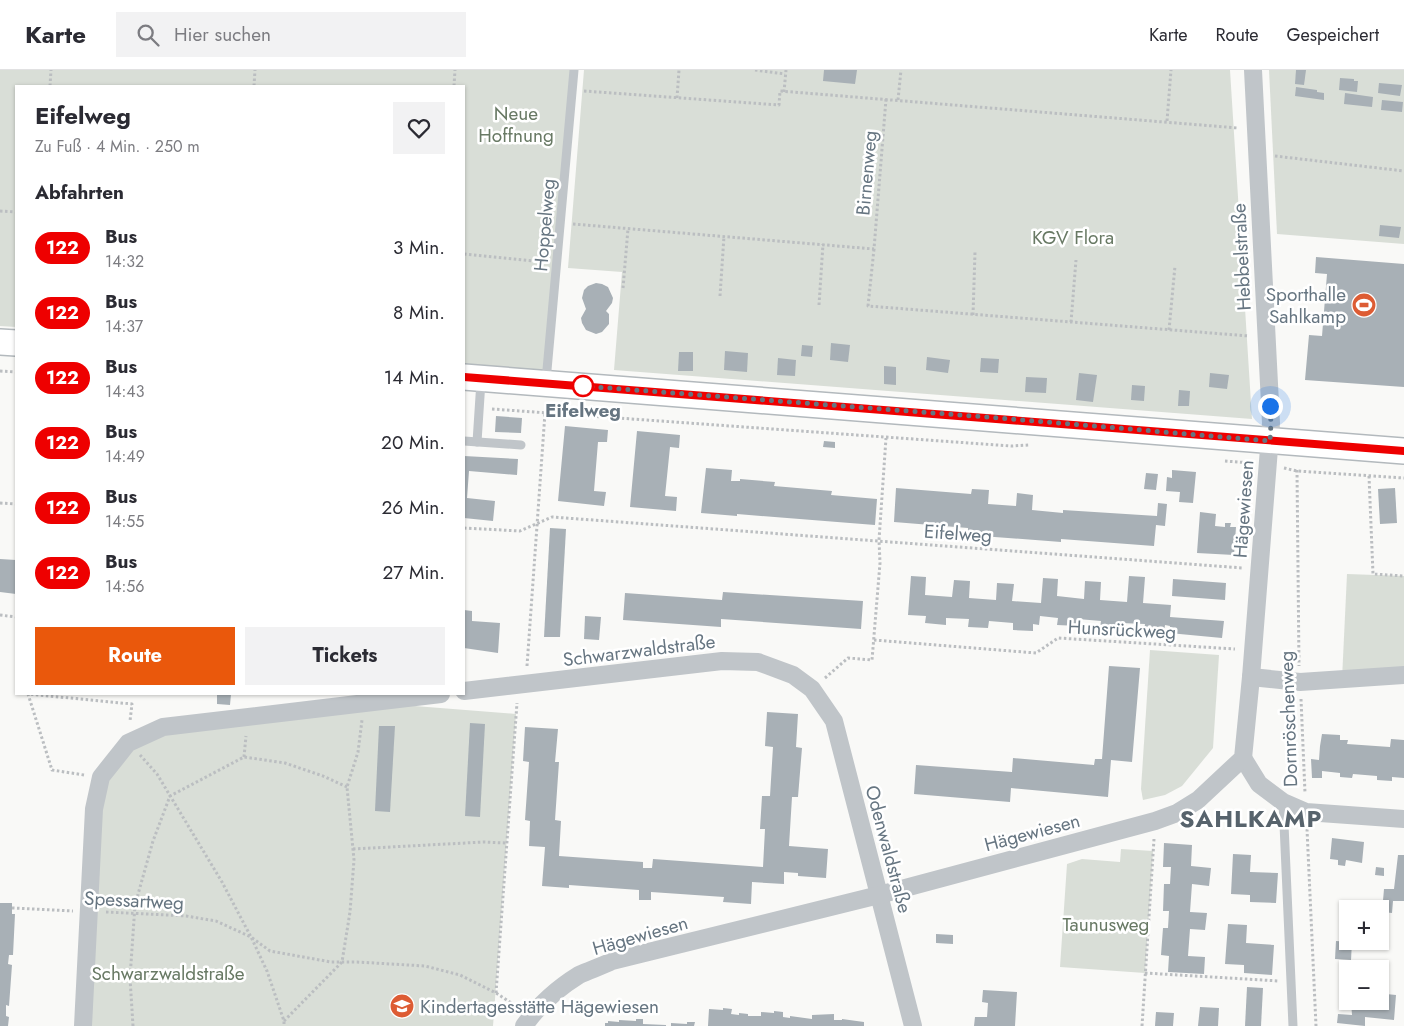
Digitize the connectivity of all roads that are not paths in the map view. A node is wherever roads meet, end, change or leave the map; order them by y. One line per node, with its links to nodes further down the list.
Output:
1 (574, 70): 6 (lane, Hoppelweg)
2 (1253, 70): 11 (street, Hebbelstraße)
3 (0, 342): 4 (street)
4 (15, 343)
5 (473, 378): 6 (street); 8 (lane)
6 (546, 383): 11 (street)
7 (465, 441): 8 (lane)
8 (477, 442): 9 (lane)
9 (521, 445)
10 (1404, 451): 11 (street)
11 (1268, 453): 13 (street, Hägewiesen)
12 (1404, 675): 13 (street)
13 (1251, 677): 17 (street, Hägewiesen)
14 (812, 688): 15 (street, Schwarzwaldstraße); 20 (street, Odenwaldstraße)
15 (465, 691)
16 (431, 695): 22 (street)
17 (1243, 758): 18 (street); 20 (street, Hägewiesen)
18 (1282, 802): 19 (street); 24 (lane)
19 (1404, 819)
20 (879, 895): 21 (street, Hägewiesen); 23 (street, Odenwaldstraße)
21 (528, 1021)
22 (83, 1026)
23 (913, 1026)
24 (1292, 1026)

